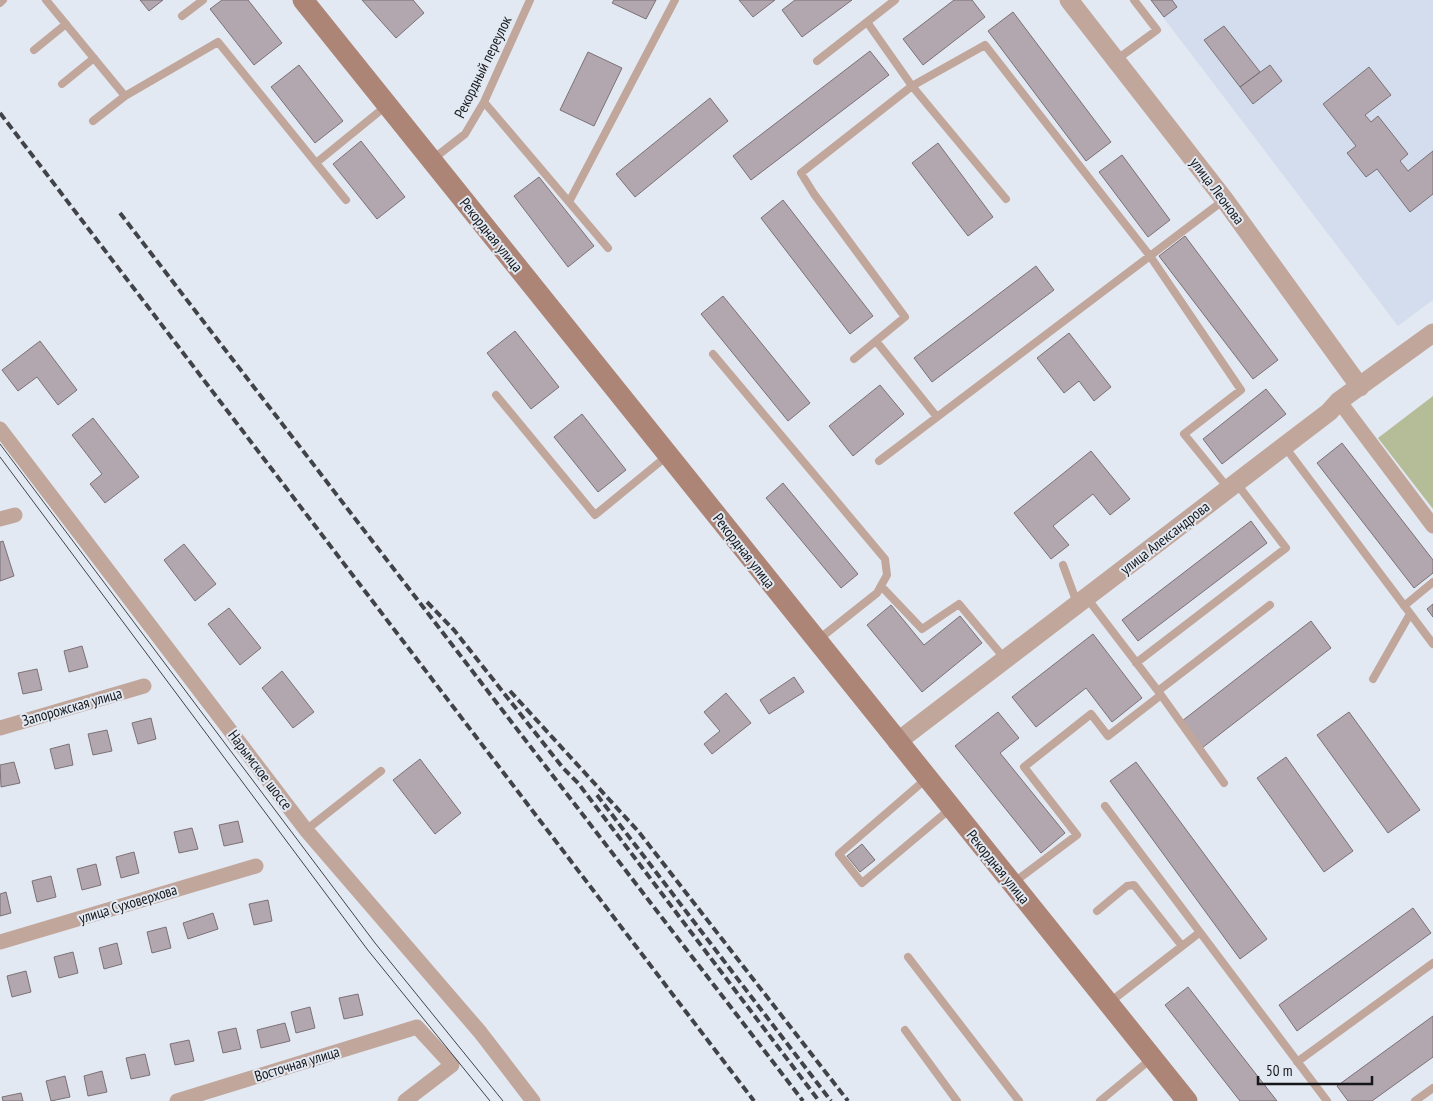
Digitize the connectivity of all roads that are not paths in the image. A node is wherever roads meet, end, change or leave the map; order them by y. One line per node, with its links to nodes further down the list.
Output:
1 (3, 0): 10 (lane)
2 (46, 0): 13 (lane)
3 (203, 0): 11 (lane)
4 (303, 0): 22 (main road, Рекордная улица)
5 (530, 0): 21 (lane, Рекордный переулок)
6 (675, 0): 29 (lane)
7 (895, 0): 12 (lane)
8 (1069, 0): 16 (street, улица Леонова)
9 (1134, 0): 16 (lane)
10 (0, 3)
11 (182, 16)
12 (867, 22): 17 (lane); 19 (lane)
13 (66, 24): 14 (lane); 15 (lane)
14 (34, 50)
15 (94, 58): 18 (lane); 20 (lane)
16 (1116, 60): 27 (street, улица Леонова)
17 (817, 61)
18 (62, 84)
19 (912, 86): 26 (lane); 31 (lane); 33 (lane)
20 (125, 96): 23 (lane); 25 (lane)
21 (484, 102): 24 (lane, Рекордный переулок); 29 (lane)
22 (386, 106): 24 (main road, Рекордная улица); 25 (lane)
23 (93, 121)
24 (431, 160): 42 (main road, Рекордная улица)
25 (316, 163): 28 (lane)
26 (1006, 199)
27 (1224, 199): 31 (lane); 36 (street, улица Леонова)
28 (346, 200)
29 (569, 202): 30 (lane)
30 (608, 248)
31 (1150, 256): 39 (lane); 44 (lane)
32 (1433, 332): 36 (street, улица Александрова)
33 (876, 341): 35 (lane); 39 (lane)
34 (713, 354): 50 (lane)
35 (854, 359)
36 (1360, 387): 38 (street, улица Александрова)
37 (496, 395): 42 (lane)
38 (1339, 401): 41 (street, улица Александрова); 47 (street)
39 (937, 417): 43 (lane)
40 (0, 429): 69 (street, Нарымское шоссе)
41 (1283, 445): 44 (street, улица Александрова); 53 (lane)
42 (668, 455): 55 (main road, Рекордная улица)
43 (879, 461)
44 (1232, 486): 51 (street, улица Александрова); 58 (lane)
45 (15, 515): 46 (street)
46 (0, 520)
47 (1433, 526)
48 (1063, 565): 51 (lane)
49 (1433, 582): 53 (lane)
50 (882, 586): 55 (lane); 57 (lane)
51 (1082, 602): 57 (street, улица Александрова); 58 (lane)
52 (1270, 605): 61 (lane)
53 (1404, 606): 54 (lane)
54 (1410, 614): 56 (lane); 59 (lane)
55 (816, 641): 63 (main road, Рекордная улица)
56 (1433, 644)
57 (1005, 659): 63 (street, улица Александрова)
58 (1136, 663): 61 (lane)
59 (1373, 679)
60 (144, 686): 62 (street, Запорожская улица)
61 (1159, 693): 66 (lane); 71 (lane)
62 (0, 728)
63 (897, 742): 65 (main road, Рекордная улица)
64 (381, 770): 69 (lane)
65 (926, 778): 68 (main road, Рекордная улица); 68 (lane)
66 (1224, 783)
67 (1105, 806): 73 (lane)
68 (951, 808): 71 (main road, Рекордная улица)
69 (306, 830): 85 (street, Нарымское шоссе)
70 (256, 866): 74 (street, улица Суховерхова)
71 (1012, 884): 78 (main road, Рекордная улица)
72 (1097, 911): 75 (lane)
73 (1199, 933): 75 (lane); 81 (lane)
74 (0, 942)
75 (1182, 946): 78 (lane)
76 (908, 957): 87 (lane)
77 (1433, 964): 81 (lane)
78 (1109, 1002): 80 (main road, Рекордная улица)
79 (905, 1030): 86 (lane)
80 (1153, 1058): 88 (lane); 89 (main road, Рекордная улица)
81 (1297, 1062): 90 (lane)
82 (1433, 1088): 91 (lane)
83 (177, 1101): 84 (street, Восточная улица)
84 (405, 1101)
85 (533, 1101)
86 (957, 1101)
87 (1019, 1101)
88 (1100, 1101)
89 (1187, 1101)
90 (1327, 1101)
91 (1415, 1101)

